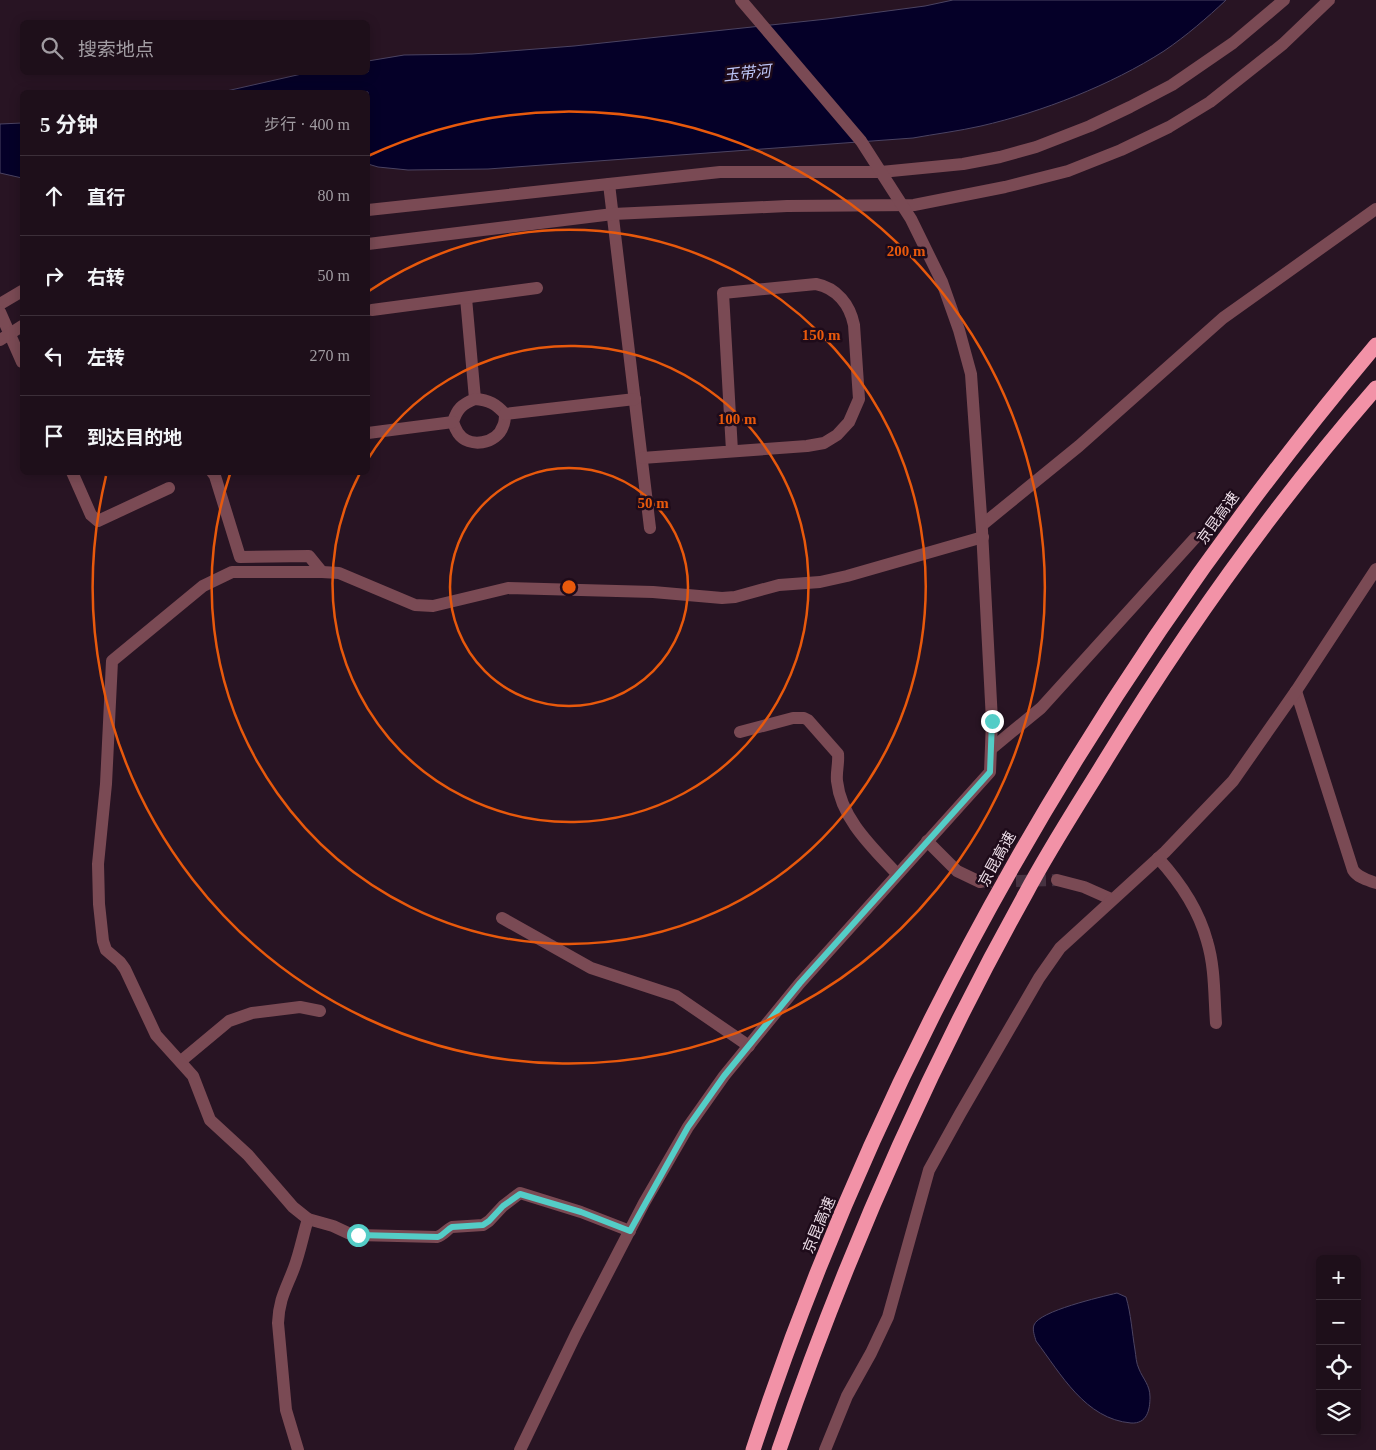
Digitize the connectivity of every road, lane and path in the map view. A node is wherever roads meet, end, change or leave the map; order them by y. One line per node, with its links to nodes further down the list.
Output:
1 (741, 0): 4 (street)
2 (1284, 0): 4 (street)
3 (1329, 0): 6 (street)
4 (881, 172): 5 (street); 6 (street)
5 (609, 184): 8 (street); 9 (street)
6 (902, 205): 9 (street); 33 (street)
7 (1376, 209): 33 (street)
8 (370, 210)
9 (613, 214): 10 (street); 23 (street)
10 (370, 244)
11 (537, 288): 13 (street)
12 (20, 292): 14 (street)
13 (466, 298): 15 (street); 22 (street)
14 (0, 304)
15 (372, 310)
16 (0, 312): 18 (street)
17 (20, 327): 18 (street)
18 (5, 337): 20 (street)
19 (1376, 345): 56 (highway, 京昆高速)
20 (20, 359)
21 (1376, 388): 57 (highway)
22 (475, 399): 24 (street); 25 (street)
23 (635, 399): 24 (street); 28 (street)
24 (505, 414): 25 (street)
25 (453, 422): 26 (street)
26 (370, 433)
27 (732, 452): 27 (street); 28 (street)
28 (642, 458): 32 (street)
29 (73, 475): 31 (street)
30 (214, 475): 36 (street)
31 (169, 488)
32 (650, 528)
33 (982, 531): 36 (street); 39 (street)
34 (1195, 538): 39 (street)
35 (1376, 569): 37 (street)
36 (322, 572): 51 (street)
37 (1296, 691): 41 (street); 45 (street)
38 (740, 732): 42 (street)
39 (991, 749): 40 (street)
40 (927, 841): 42 (street); 44 (street)
41 (1158, 858): 46 (street); 49 (street)
42 (897, 874): 50 (street)
43 (1057, 880): 46 (street)
44 (980, 882)
45 (1376, 883)
46 (1112, 899): 58 (street)
47 (502, 918): 50 (street)
48 (320, 1011): 51 (street)
49 (1216, 1023)
50 (749, 1046): 53 (street)
51 (181, 1061): 52 (street)
52 (308, 1219): 53 (street); 54 (street)
53 (630, 1231): 55 (street)
54 (298, 1450)
55 (520, 1450)
56 (753, 1450)
57 (780, 1450)
58 (826, 1450)

